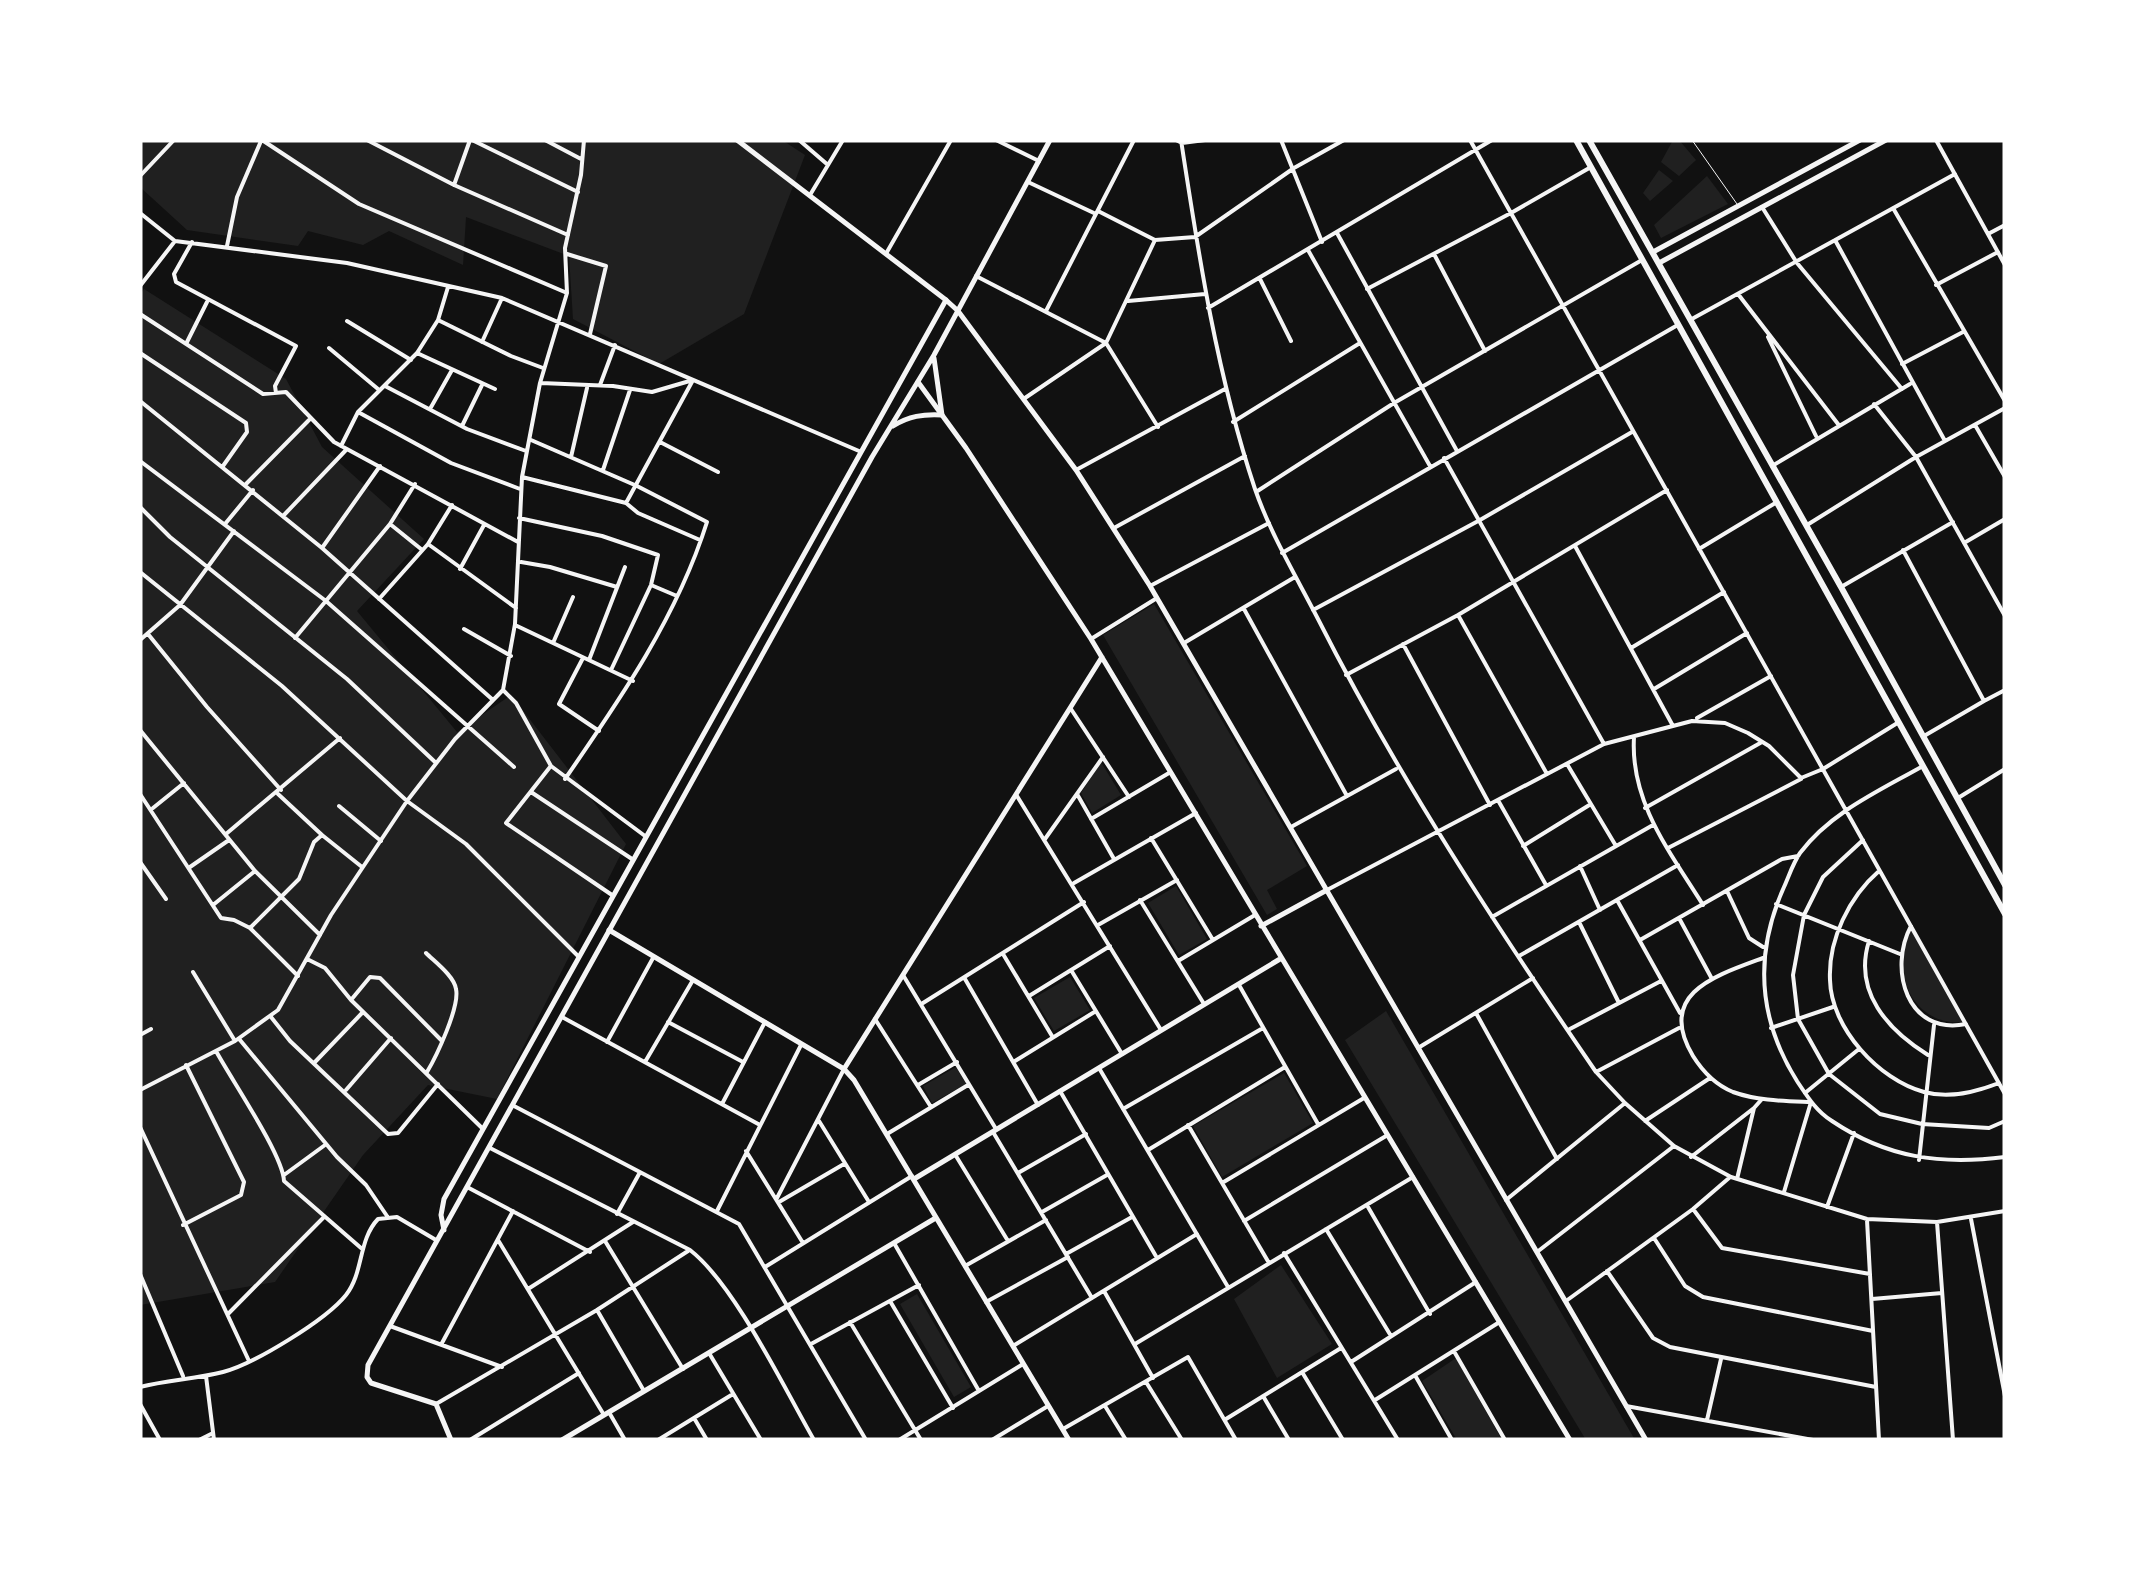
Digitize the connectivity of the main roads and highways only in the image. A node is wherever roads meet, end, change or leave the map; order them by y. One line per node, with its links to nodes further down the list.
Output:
1 (1576, 140): 4 (highway)
2 (1589, 140): 3 (highway)
3 (1620, 194): 4 (highway); 5 (highway)
4 (1609, 200): 6 (highway)
5 (1633, 219): 6 (highway); 7 (highway)
6 (1622, 224): 8 (highway)
7 (1812, 537): 8 (highway); 9 (highway)
8 (1800, 542): 10 (highway)
9 (1825, 560): 10 (highway); 11 (highway)
10 (1815, 568): 12 (highway)
11 (2005, 885)
12 (1993, 892): 13 (highway); 14 (highway)
13 (2005, 906)
14 (2005, 914)

